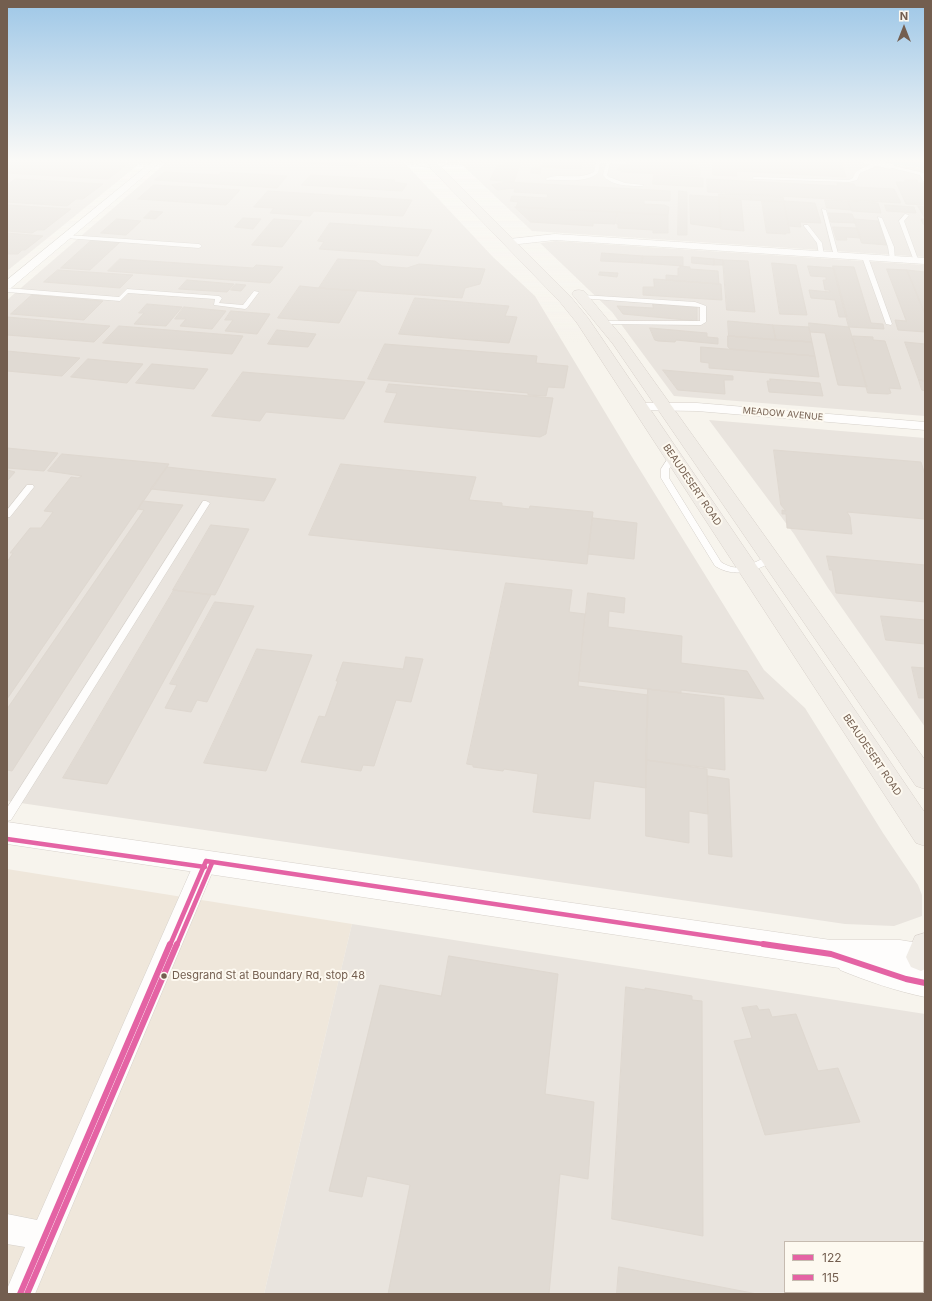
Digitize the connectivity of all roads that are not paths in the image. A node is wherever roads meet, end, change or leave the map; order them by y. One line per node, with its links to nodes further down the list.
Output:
1 (86, 221): 7 (street)
2 (499, 221): 8 (highway, BEAUDESERT ROAD)
3 (827, 221): 12 (lane)
4 (881, 221): 14 (lane)
5 (901, 221): 15 (lane)
6 (806, 226): 11 (lane)
7 (67, 237): 9 (lane); 17 (street)
8 (516, 237): 10 (highway, BEAUDESERT ROAD); 11 (street); 24 (highway, BEAUDESERT ROAD)
9 (199, 246)
10 (538, 253)
11 (822, 254): 12 (street)
12 (837, 256): 13 (street)
13 (865, 257): 14 (street); 22 (lane)
14 (893, 259): 15 (street)
15 (921, 261)
16 (550, 265): 20 (highway, BEAUDESERT ROAD)
17 (7, 286)
18 (7, 290): 19 (lane)
19 (256, 292)
20 (582, 297): 21 (highway, BEAUDESERT ROAD); 21 (lane)
21 (603, 322): 23 (highway, BEAUDESERT ROAD)
22 (889, 324)
23 (663, 406): 24 (street, MEADOW AVENUE); 25 (street, MEADOW AVENUE); 29 (highway, BEAUDESERT ROAD)
24 (640, 407): 30 (highway, BEAUDESERT ROAD)
25 (925, 426)
26 (30, 487): 28 (lane)
27 (206, 503): 32 (lane)
28 (7, 515)
29 (770, 559): 30 (lane); 31 (highway, BEAUDESERT ROAD)
30 (748, 569): 34 (highway, BEAUDESERT ROAD)
31 (925, 779)
32 (7, 817)
33 (7, 833): 35 (main road)
34 (925, 835)
35 (206, 862): 36 (main road); 38 (street)
36 (924, 961)
37 (7, 1229): 38 (street)
38 (45, 1236): 39 (street)
39 (20, 1294)

